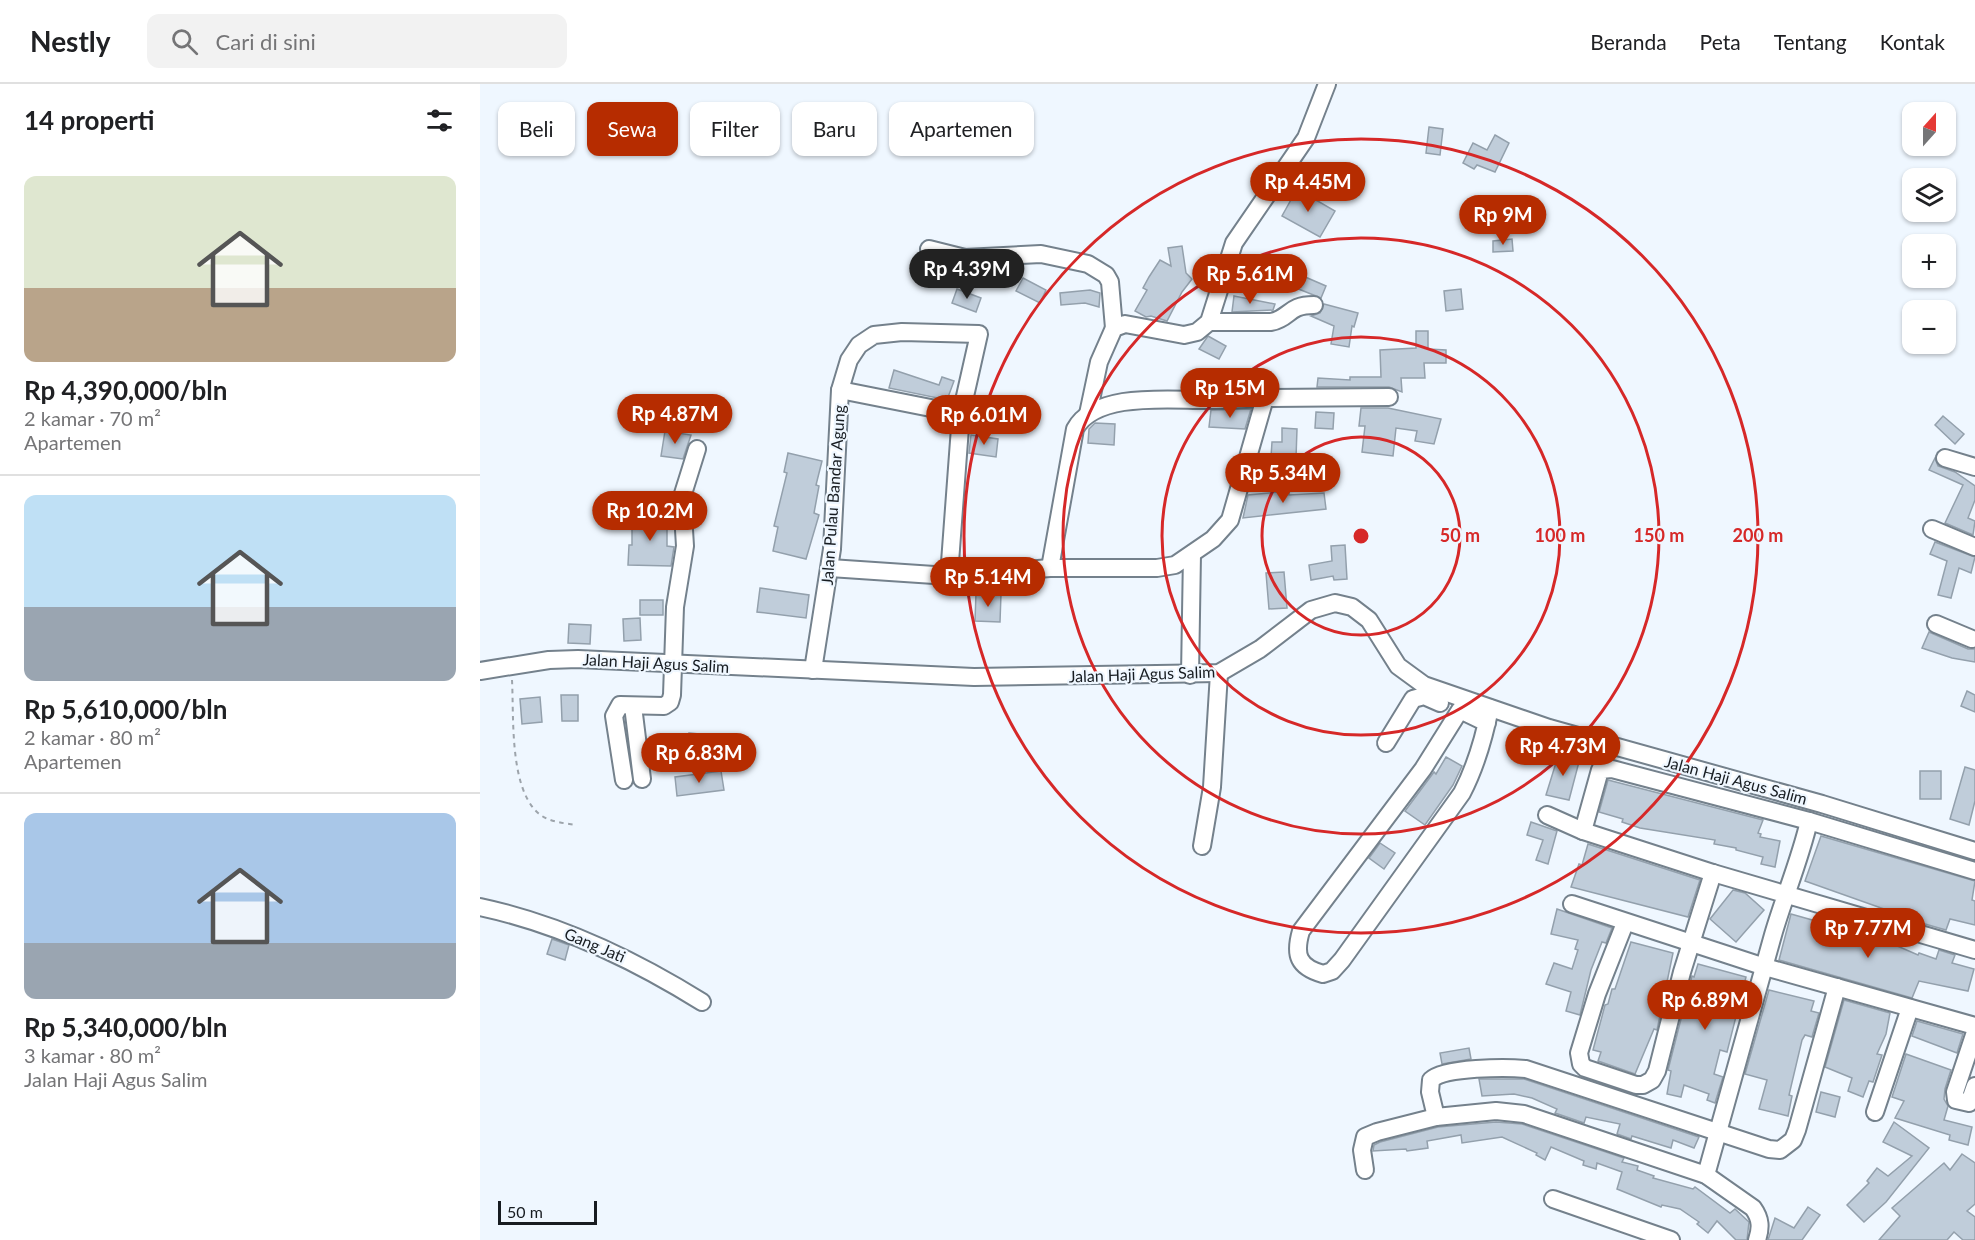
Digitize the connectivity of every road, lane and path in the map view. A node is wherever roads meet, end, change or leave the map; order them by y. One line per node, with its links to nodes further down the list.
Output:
1 (1327, 84): 4 (street)
2 (929, 249): 5 (street)
3 (1314, 305): 4 (street)
4 (1209, 322): 5 (street)
5 (1114, 328): 10 (street)
6 (840, 390): 9 (street); 9 (street, Jalan Pulau Bandar Agung); 18 (street, Jalan Pulau Bandar Agung)
7 (1389, 397): 8 (street)
8 (1265, 398): 10 (street); 16 (street)
9 (961, 414): 19 (street)
10 (1088, 414): 17 (street)
11 (697, 449): 22 (street)
12 (1945, 458): 13 (street)
13 (1975, 467)
14 (1932, 529): 15 (street)
15 (1975, 547)
16 (1192, 554): 17 (street); 27 (street)
17 (1050, 567): 19 (street)
18 (830, 568): 19 (street); 24 (street, Jalan Pulau Bandar Agung)
19 (949, 576)
20 (1936, 624): 21 (street)
21 (1974, 637)
22 (672, 664): 23 (street, Jalan Haji Agus Salim); 24 (street, Jalan Haji Agus Salim); 28 (street)
23 (510, 665): 25 (street, Jalan Haji Agus Salim); 36 (path)
24 (813, 670): 27 (street, Jalan Haji Agus Salim)
25 (480, 671)
26 (1219, 673): 27 (street, Jalan Haji Agus Salim); 30 (street, Jalan Haji Agus Salim); 38 (street)
27 (1190, 675)
28 (633, 706): 32 (street); 33 (street)
29 (1461, 710): 30 (street); 30 (street); 31 (street)
30 (1489, 715): 39 (street, Jalan Haji Agus Salim)
31 (1386, 743)
32 (642, 779)
33 (624, 780)
34 (1547, 814): 37 (street)
35 (1809, 821): 37 (street); 40 (street); 42 (street)
36 (577, 825)
37 (1583, 831): 41 (street)
38 (1202, 846)
39 (1975, 851)
40 (1975, 871)
41 (1713, 873): 42 (street); 46 (street)
42 (1786, 894): 47 (street); 48 (street)
43 (1572, 904): 45 (street)
44 (480, 906): 50 (street, Gang Jati)
45 (1625, 923): 46 (street); 46 (street)
46 (1693, 945): 48 (street)
47 (1975, 950)
48 (1766, 967): 49 (street); 57 (street)
49 (1837, 987): 51 (street); 57 (street)
50 (702, 1002)
51 (1910, 1008): 52 (street); 55 (street)
52 (1975, 1026)
53 (1975, 1032): 54 (street)
54 (1974, 1097)
55 (1875, 1112)
56 (1436, 1117): 57 (street); 58 (street); 59 (street)
57 (1718, 1131): 59 (street)
58 (1365, 1170)
59 (1706, 1175): 62 (street)
60 (1553, 1199): 61 (street)
61 (1671, 1240)
62 (1757, 1240)

